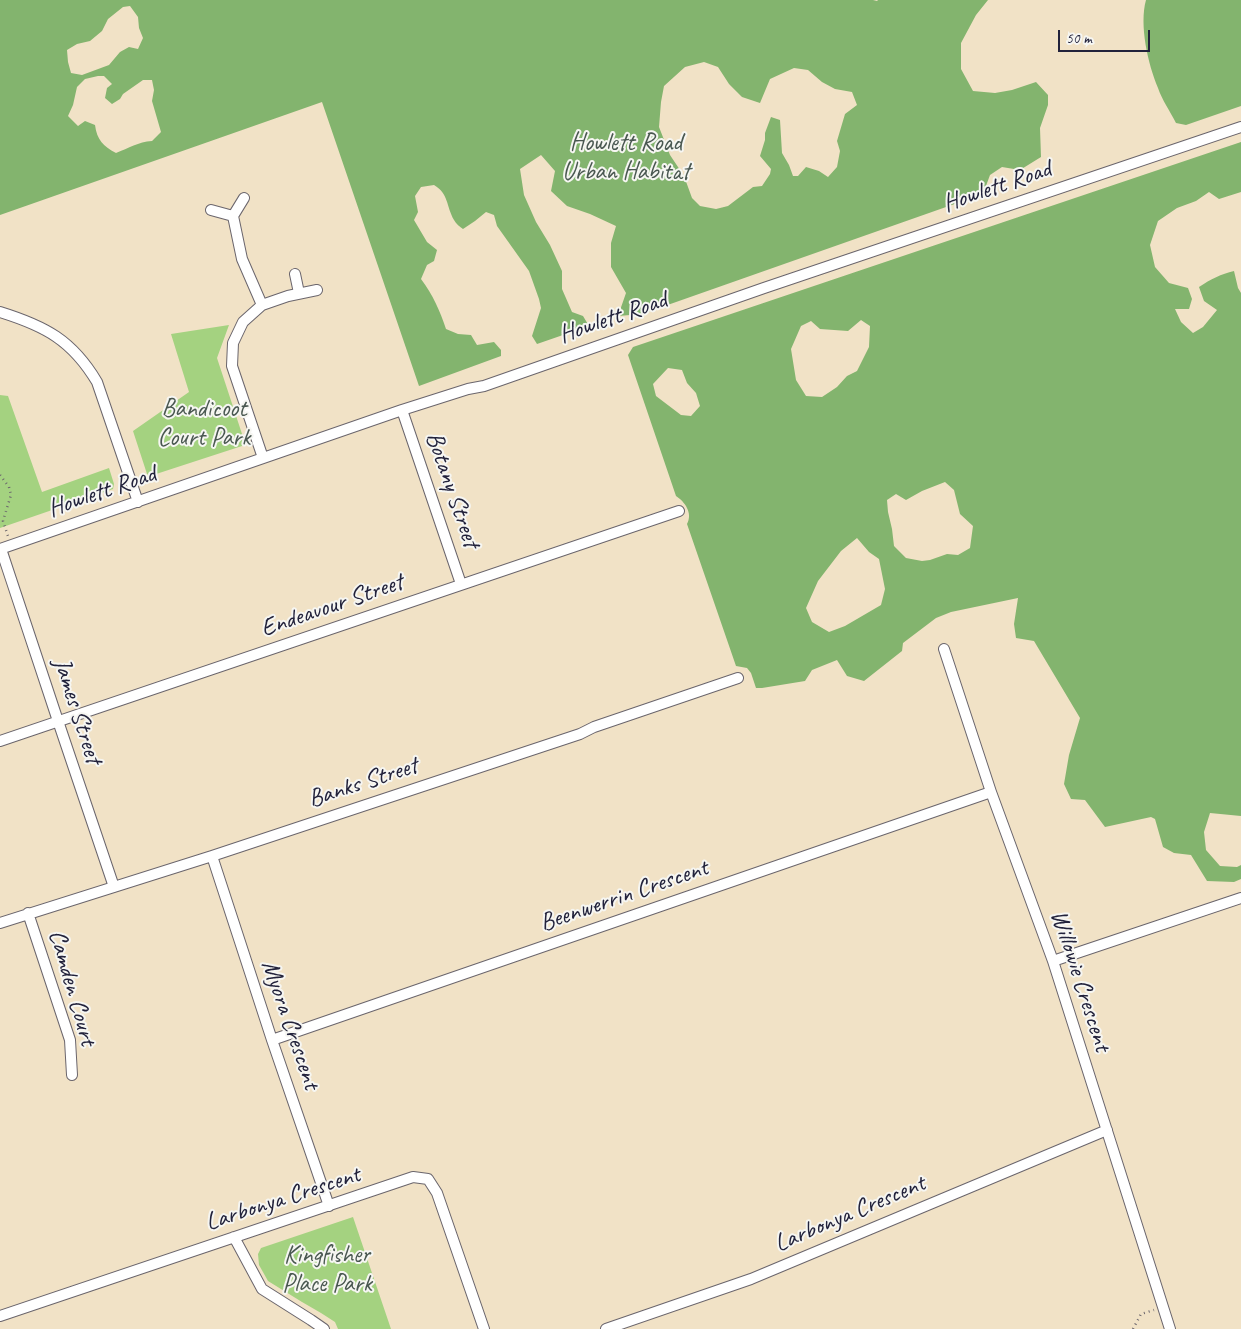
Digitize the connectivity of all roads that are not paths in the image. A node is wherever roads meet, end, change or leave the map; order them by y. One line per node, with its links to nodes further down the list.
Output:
1 (1241, 127): 10 (street, Howlett Road)
2 (244, 198): 4 (street)
3 (211, 210): 4 (street)
4 (233, 216): 8 (street)
5 (295, 274): 7 (street)
6 (317, 290): 7 (street)
7 (299, 294): 8 (street)
8 (262, 305): 11 (street)
9 (0, 312): 12 (street)
10 (402, 410): 11 (street, Howlett Road); 15 (street, Botany Street)
11 (263, 458): 12 (street, Howlett Road)
12 (138, 502): 14 (street, Howlett Road)
13 (678, 511): 15 (street, Endeavour Street)
14 (4, 548): 18 (street, James Street)
15 (461, 584): 18 (street, Endeavour Street)
16 (944, 648): 20 (street, Willowie Crescent)
17 (738, 678): 21 (street, Banks Street)
18 (58, 721): 19 (street, Endeavour Street); 22 (street, James Street)
19 (0, 741)
20 (991, 792): 26 (street, Willowie Crescent); 27 (street, Beenwerrin Crescent)
21 (212, 856): 22 (street, Banks Street); 27 (street, Myora Crescent)
22 (114, 887): 24 (street, Banks Street)
23 (1241, 898): 26 (street)
24 (28, 913): 25 (street, Banks Street); 28 (street, Camden Court)
25 (0, 923)
26 (1053, 961): 29 (street, Willowie Crescent)
27 (272, 1040): 30 (street, Myora Crescent)
28 (72, 1075)
29 (1107, 1130): 35 (street, Larbonya Crescent); 36 (street, Willowie Crescent)
30 (329, 1206): 31 (street, Larbonya Crescent); 34 (street, Larbonya Crescent)
31 (234, 1237): 32 (street, Larbonya Crescent); 33 (street)
32 (0, 1316)
33 (324, 1329)
34 (484, 1329)
35 (606, 1329)
36 (1170, 1329)

